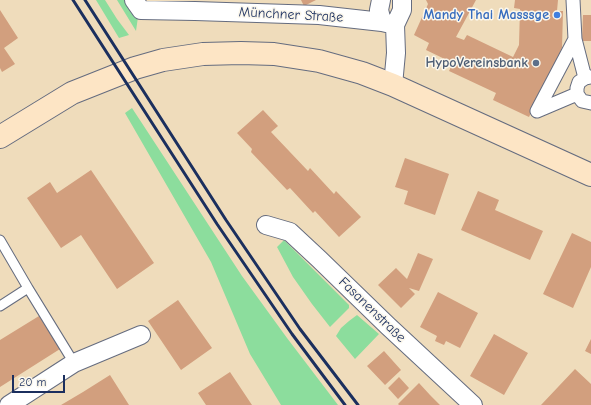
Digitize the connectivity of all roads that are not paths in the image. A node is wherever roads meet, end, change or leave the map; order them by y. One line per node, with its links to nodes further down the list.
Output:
1 (134, 0): 5 (street, Münchner Straße)
2 (382, 0): 6 (street)
3 (402, 0): 6 (street)
4 (573, 0): 7 (street)
5 (318, 7): 6 (street, Münchner Straße)
6 (388, 23): 9 (street)
7 (571, 32): 8 (street); 10 (street)
8 (588, 77): 10 (street)
9 (392, 86): 12 (main road); 13 (main road)
10 (577, 94): 11 (street)
11 (591, 103)
12 (0, 137)
13 (591, 175)
14 (266, 225): 21 (street, Fasanenstraße)
15 (0, 240): 16 (lane)
16 (28, 288): 17 (lane); 19 (lane)
17 (0, 306)
18 (141, 335): 19 (street)
19 (74, 363): 20 (street)
20 (9, 405)
21 (473, 405)

